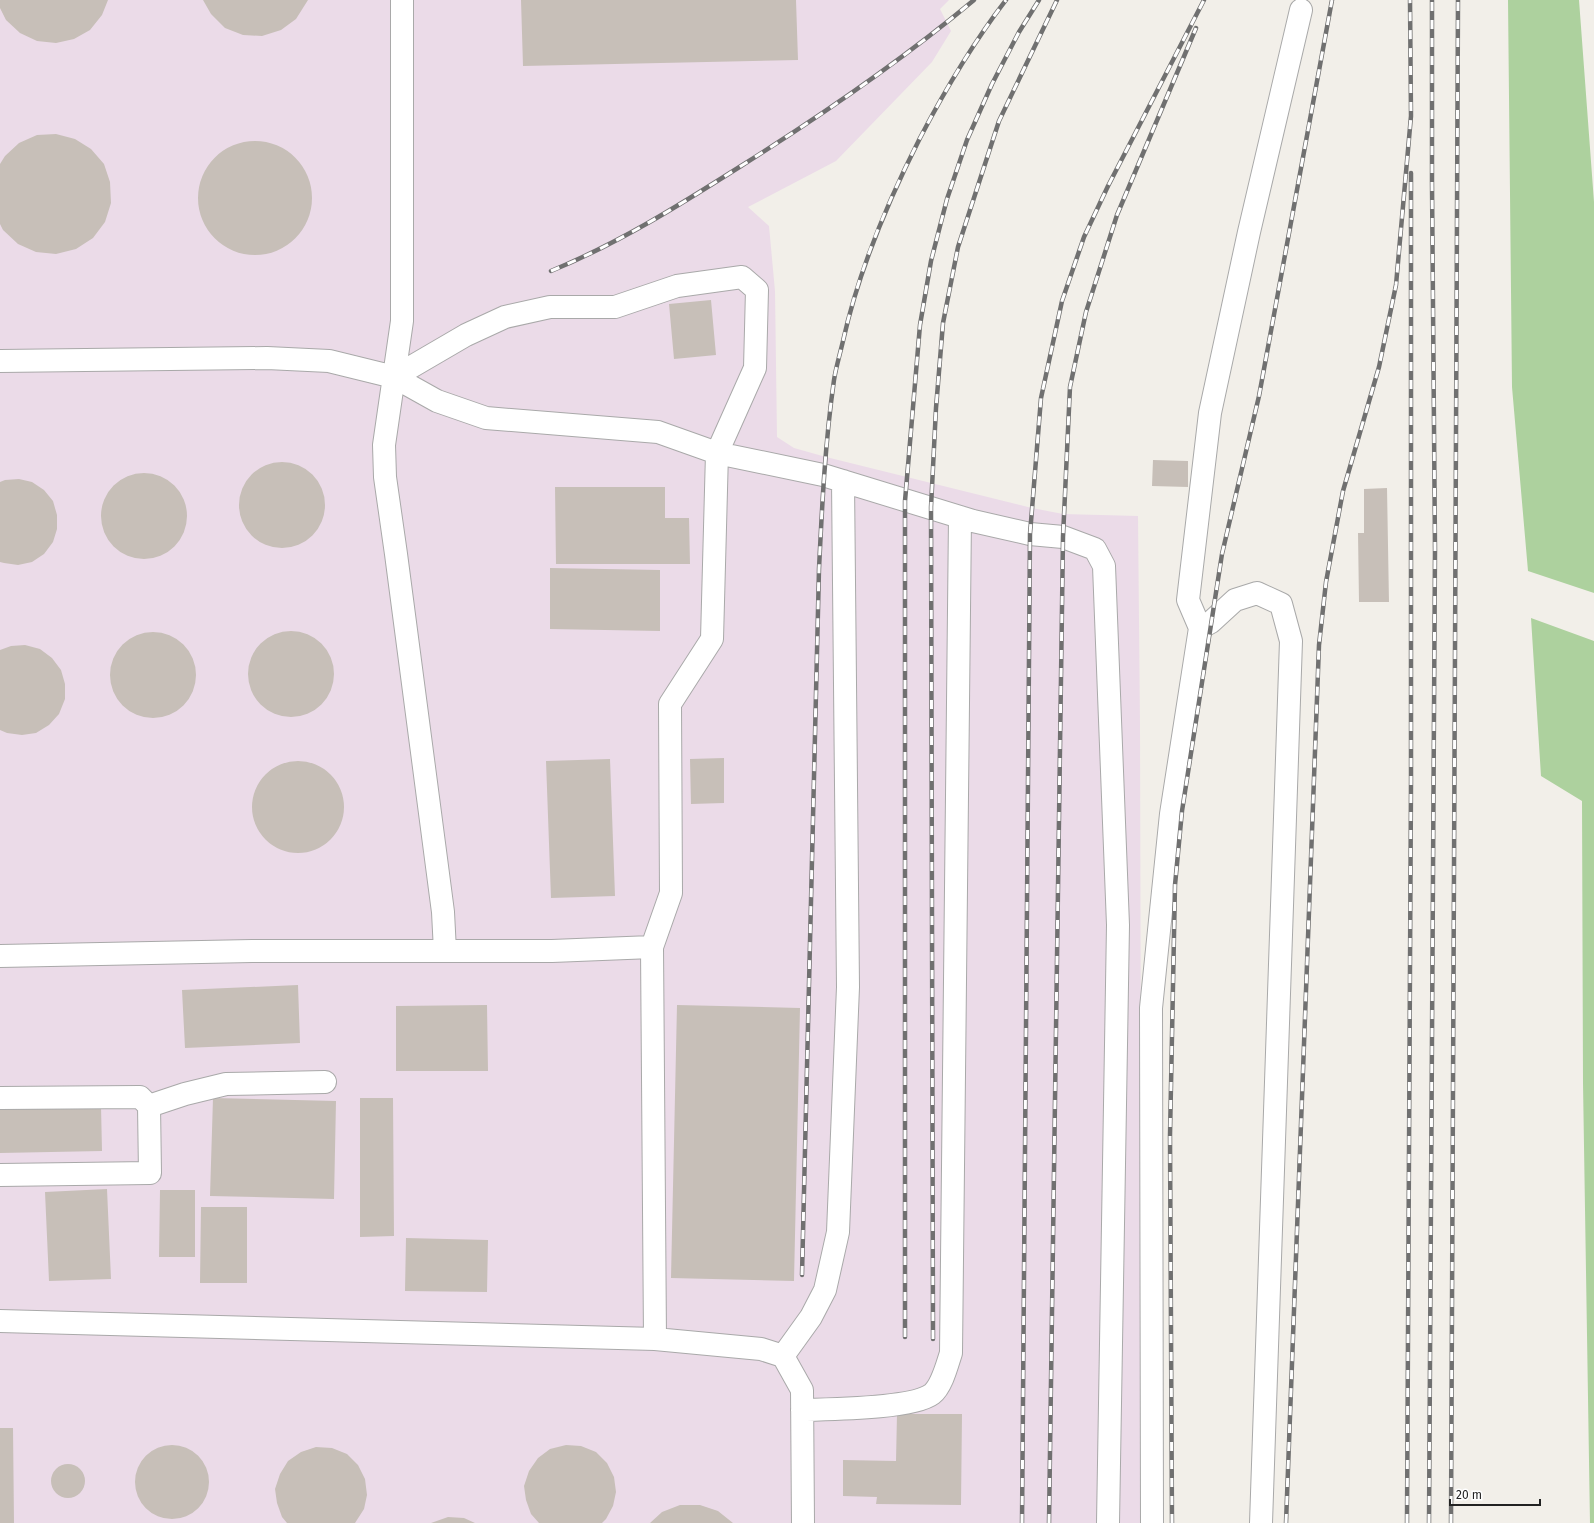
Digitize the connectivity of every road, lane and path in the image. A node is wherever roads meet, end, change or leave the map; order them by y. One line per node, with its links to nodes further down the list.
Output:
1 (402, 0): 4 (lane)
2 (1301, 10): 8 (lane)
3 (0, 361): 4 (lane)
4 (394, 377): 5 (lane); 5 (lane); 10 (lane)
5 (716, 453): 6 (lane); 9 (lane)
6 (843, 480): 7 (lane); 18 (lane)
7 (960, 517): 19 (lane); 21 (lane)
8 (1200, 628): 22 (lane); 23 (lane)
9 (652, 947): 10 (lane); 17 (lane)
10 (445, 950): 11 (lane)
11 (0, 956)
12 (325, 1082): 14 (lane)
13 (0, 1098): 14 (lane)
14 (149, 1106): 15 (lane)
15 (0, 1175)
16 (0, 1321): 17 (lane)
17 (654, 1339): 18 (lane)
18 (783, 1356): 19 (lane)
19 (802, 1410): 20 (lane)
20 (803, 1523)
21 (1108, 1523)
22 (1152, 1523)
23 (1261, 1523)

